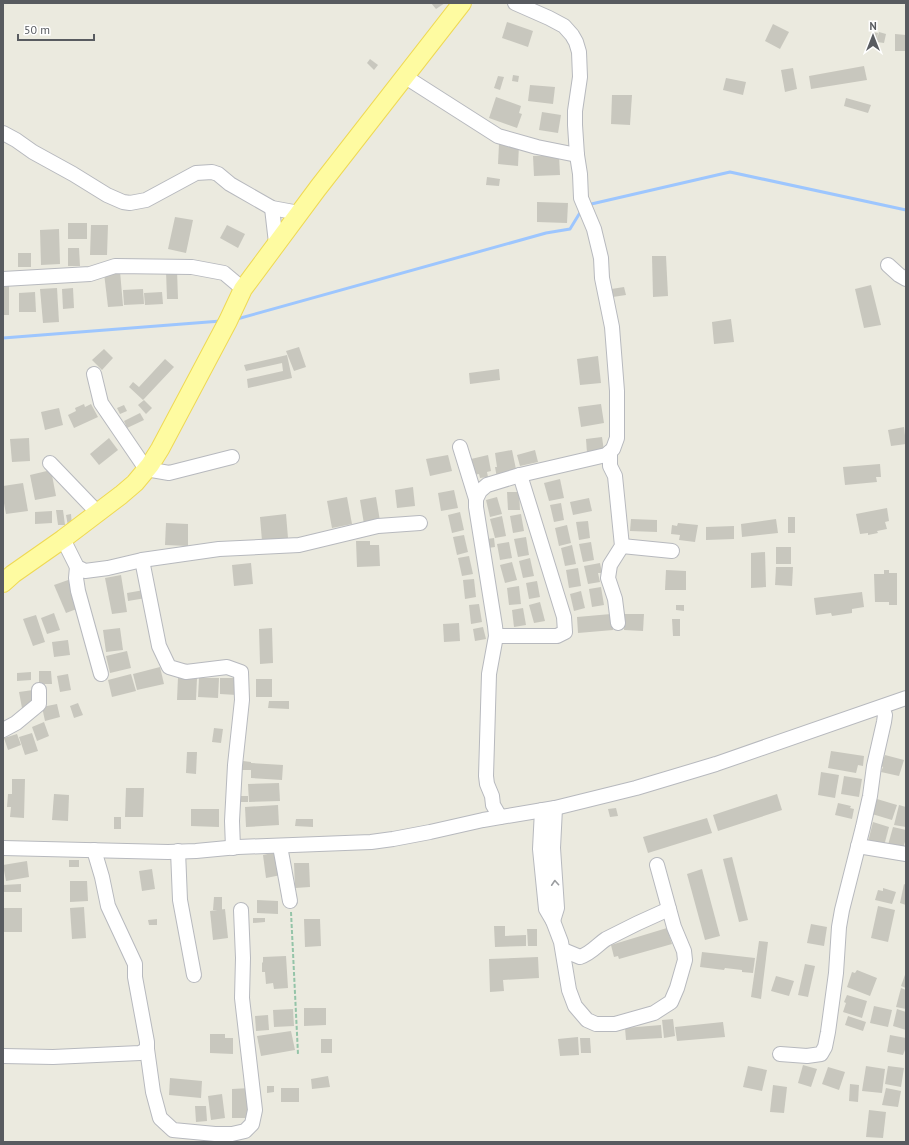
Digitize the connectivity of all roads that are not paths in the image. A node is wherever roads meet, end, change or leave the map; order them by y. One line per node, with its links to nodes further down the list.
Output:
1 (462, 3): 3 (main road)
2 (515, 3): 5 (street)
3 (404, 76): 5 (street); 7 (main road)
4 (3, 133): 6 (street)
5 (577, 155): 15 (street)
6 (272, 208): 7 (street); 8 (street)
7 (299, 213): 8 (main road)
8 (276, 243): 12 (main road)
9 (888, 265): 11 (street)
10 (3, 279): 12 (street)
11 (906, 279)
12 (243, 289): 18 (main road)
13 (94, 374): 18 (street)
14 (460, 447): 20 (street)
15 (610, 452): 19 (street); 24 (street)
16 (232, 457): 18 (street)
17 (50, 463): 21 (street)
18 (146, 470): 21 (main road)
19 (520, 475): 20 (street); 30 (street)
20 (476, 499): 30 (street)
21 (98, 512): 23 (main road)
22 (420, 523): 26 (street)
23 (63, 539): 27 (street); 28 (main road)
24 (622, 546): 25 (street); 29 (street)
25 (672, 551)
26 (142, 560): 27 (street); 41 (street)
27 (77, 567): 31 (street)
28 (3, 583)
29 (618, 623)
30 (496, 636): 37 (street)
31 (101, 674)
32 (39, 690): 35 (street)
33 (906, 698): 34 (street)
34 (885, 706): 36 (street); 39 (street)
35 (3, 730)
36 (548, 809): 37 (street); 49 (street)
37 (500, 817): 38 (street)
38 (280, 846): 41 (street); 46 (street)
39 (858, 846): 44 (street); 52 (street)
40 (3, 848): 42 (street)
41 (233, 848): 43 (street)
42 (94, 850): 43 (street); 51 (street)
43 (178, 852): 50 (street)
44 (906, 854)
45 (657, 865): 47 (street)
46 (290, 901)
47 (669, 909): 49 (street); 49 (street)
48 (241, 910): 51 (street)
49 (562, 950)
50 (194, 975)
51 (147, 1049): 53 (street)
52 (780, 1054)
53 (3, 1056)

